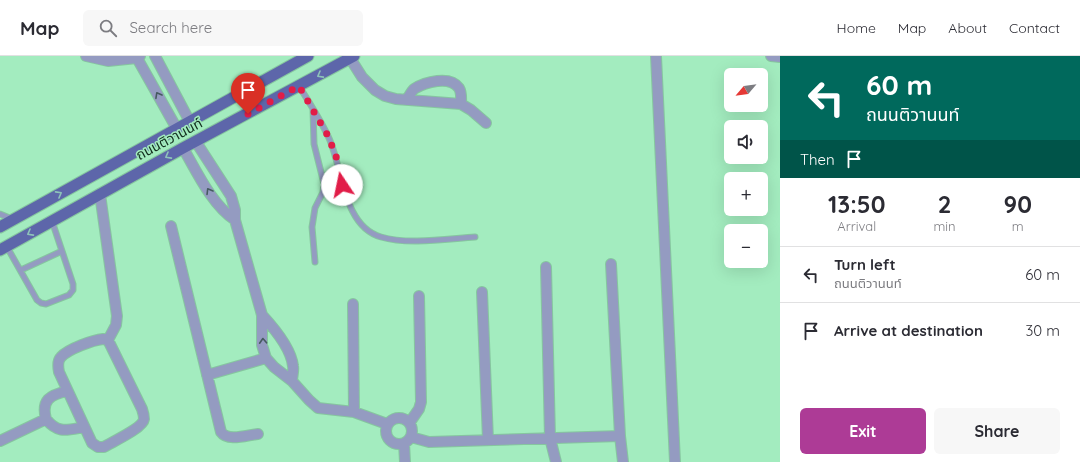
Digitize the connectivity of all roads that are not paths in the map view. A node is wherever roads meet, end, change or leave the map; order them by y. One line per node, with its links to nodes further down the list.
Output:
1 (86, 56): 6 (street)
2 (156, 56): 13 (street)
3 (308, 56): 13 (main road, ถนนติวานนท์)
4 (656, 56): 57 (street)
5 (771, 56): 8 (street)
6 (139, 57): 15 (street, one-way to 6)
7 (352, 57): 9 (main road, ถนนติวานนท์, one-way to 9); 10 (street)
8 (780, 57)
9 (299, 86): 12 (lane); 16 (main road, ถนนติวานนท์)
10 (407, 100): 11 (street); 11 (street)
11 (461, 104): 14 (street)
12 (313, 109): 18 (lane); 19 (lane)
13 (190, 122): 15 (main road, ถนนติวานนท์)
14 (486, 123)
15 (177, 129): 22 (main road, ถนนติวานนท์, one-way to 15)
16 (196, 142): 17 (main road, ถนนติวานนท์); 23 (street)
17 (183, 148): 20 (main road, ถนนติวานนท์, one-way to 20); 23 (street, one-way to 17)
18 (342, 185): 19 (lane); 27 (lane)
19 (323, 192): 30 (lane)
20 (100, 194): 24 (main road, ถนนติวานนท์); 38 (street)
21 (0, 214): 22 (lane)
22 (13, 220): 26 (main road, ถนนติวานนท์)
23 (235, 220): 37 (street)
24 (52, 221): 28 (main road, ถนนติวานนท์, one-way to 28); 29 (lane)
25 (171, 226): 40 (street)
26 (0, 227)
27 (475, 237)
28 (4, 248): 33 (lane)
29 (62, 251): 33 (lane); 33 (lane)
30 (315, 262)
31 (611, 264): 49 (street)
32 (546, 267): 50 (street)
33 (20, 270)
34 (482, 292): 52 (street)
35 (419, 296): 45 (street)
36 (353, 304): 43 (street)
37 (262, 315): 39 (street, one-way to 37); 41 (street)
38 (108, 340): 42 (street); 47 (street)
39 (266, 358): 40 (street); 41 (street)
40 (207, 375): 48 (street)
41 (292, 381): 43 (street)
42 (67, 391): 44 (street); 47 (street)
43 (354, 412): 46 (street)
44 (46, 419): 47 (street); 53 (street)
45 (410, 422): 46 (street); 51 (street)
46 (387, 424): 51 (street)
47 (84, 427)
48 (258, 434)
49 (620, 436): 50 (street); 56 (street)
50 (550, 438): 52 (street); 55 (street)
51 (408, 440): 52 (street); 54 (street)
52 (488, 440)
53 (0, 441)
54 (405, 462)
55 (556, 462)
56 (623, 462)
57 (675, 462)

